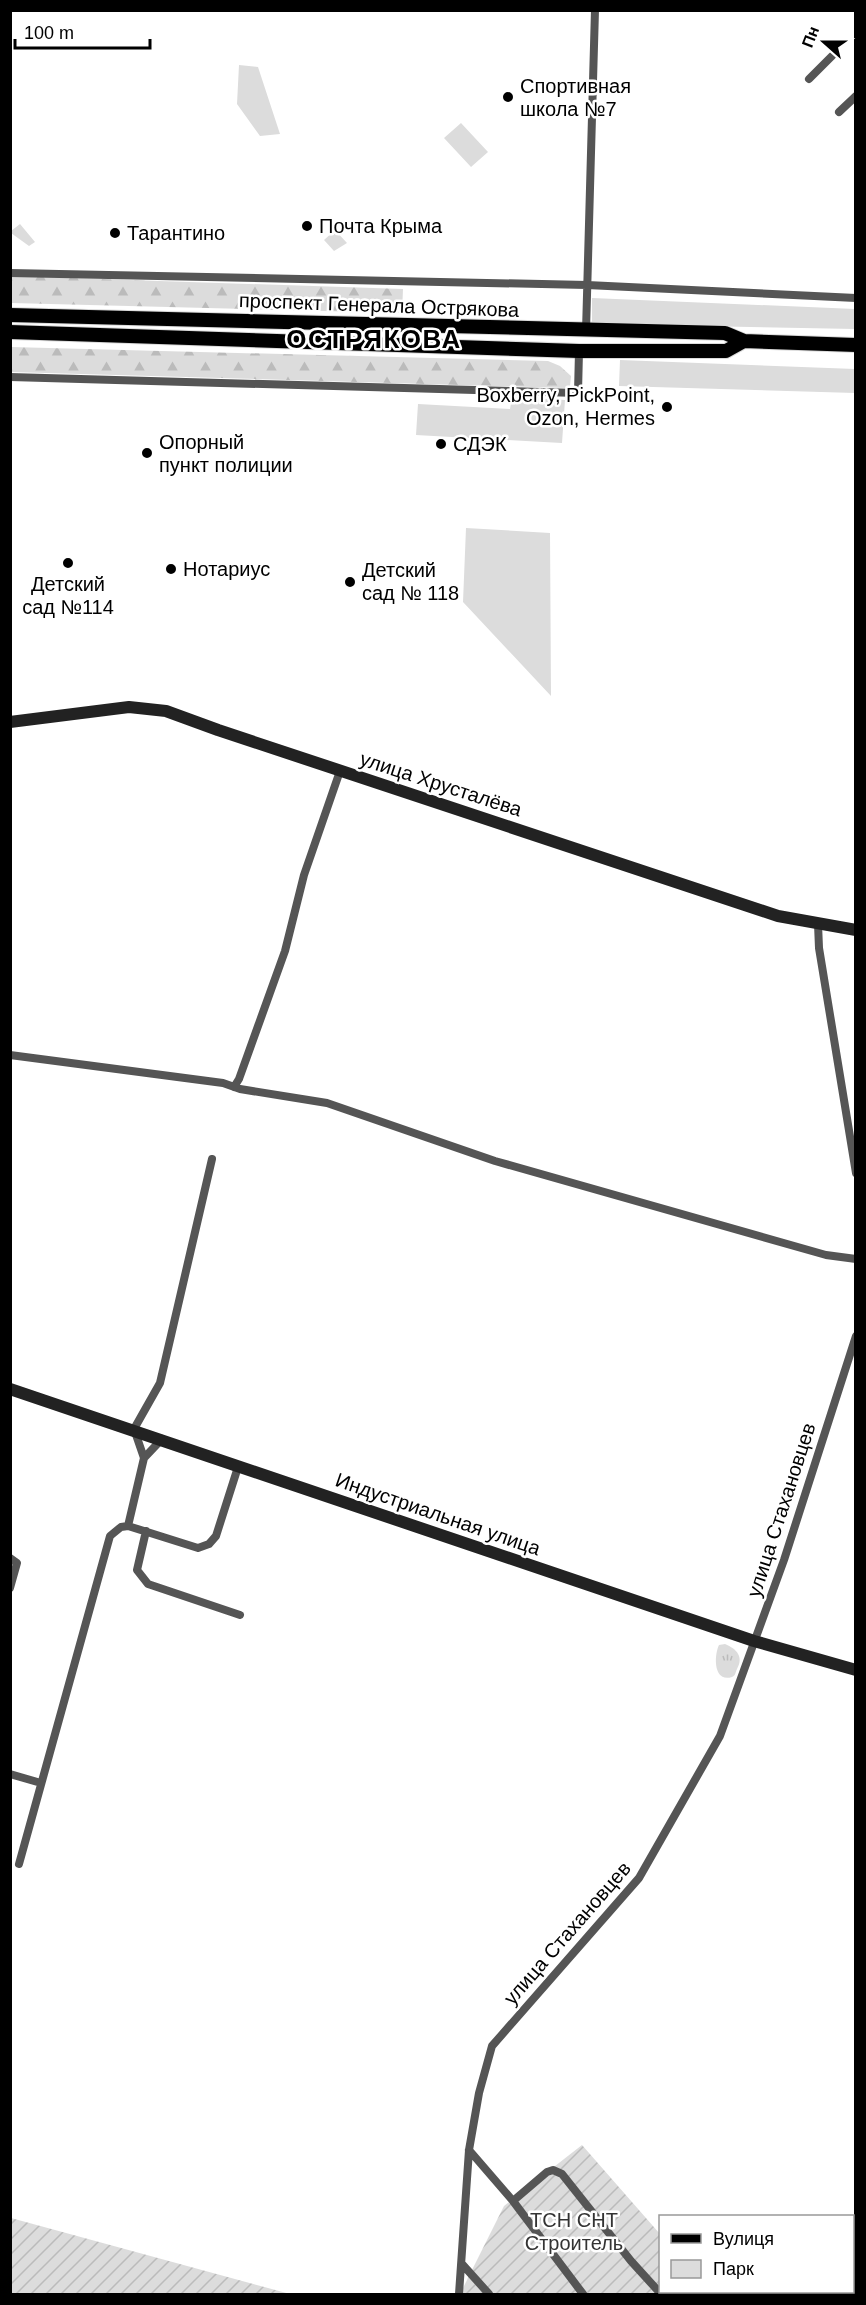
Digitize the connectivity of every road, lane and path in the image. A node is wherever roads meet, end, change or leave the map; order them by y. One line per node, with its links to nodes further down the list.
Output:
1 (594, 10): 7 (street)
2 (832, 56): 3 (street)
3 (809, 78)
4 (855, 96): 5 (street)
5 (838, 112)
6 (10, 273): 7 (street)
7 (587, 285): 8 (street); 10 (street)
8 (855, 298)
9 (10, 315): 10 (main road, проспект Генерала Острякова)
10 (586, 331): 12 (main road, проспект Генерала Острякова)
11 (10, 332): 14 (main road, проспект Генерала Острякова)
12 (744, 341): 13 (main road, проспект Генерала Острякова); 14 (main road, проспект Генерала Острякова)
13 (855, 345)
14 (579, 351): 15 (street)
15 (10, 377)
16 (10, 722): 17 (main road, улица Хрусталёва)
17 (340, 771): 18 (main road, улица Хрусталёва); 21 (street)
18 (818, 924): 19 (main road, улица Хрусталёва); 23 (street)
19 (855, 930)
20 (10, 1055): 21 (street)
21 (234, 1087): 24 (street)
22 (212, 1159): 27 (street)
23 (855, 1173)
24 (855, 1259)
25 (855, 1336): 36 (street, улица Стахановцев)
26 (10, 1389): 27 (main road, Индустриальная улица)
27 (134, 1429): 28 (main road, Индустриальная улица); 29 (street)
28 (162, 1439): 29 (street); 30 (main road, Индустриальная улица)
29 (144, 1458): 31 (street)
30 (238, 1467): 32 (street); 36 (main road, Индустриальная улица)
31 (128, 1526): 32 (street); 39 (street)
32 (146, 1531): 35 (street)
33 (10, 1558): 34 (street)
34 (10, 1588)
35 (240, 1615)
36 (754, 1641): 37 (main road, Индустриальная улица); 41 (street, улица Стахановцев)
37 (855, 1670)
38 (10, 1774): 39 (street)
39 (41, 1783): 40 (street)
40 (19, 1864)
41 (470, 2150): 42 (street); 43 (street, улица Стахановцев)
42 (513, 2201): 44 (street); 47 (street)
43 (462, 2264): 45 (street, улица Стахановцев); 46 (street)
44 (659, 2293)
45 (459, 2295)
46 (489, 2295)
47 (583, 2295)

